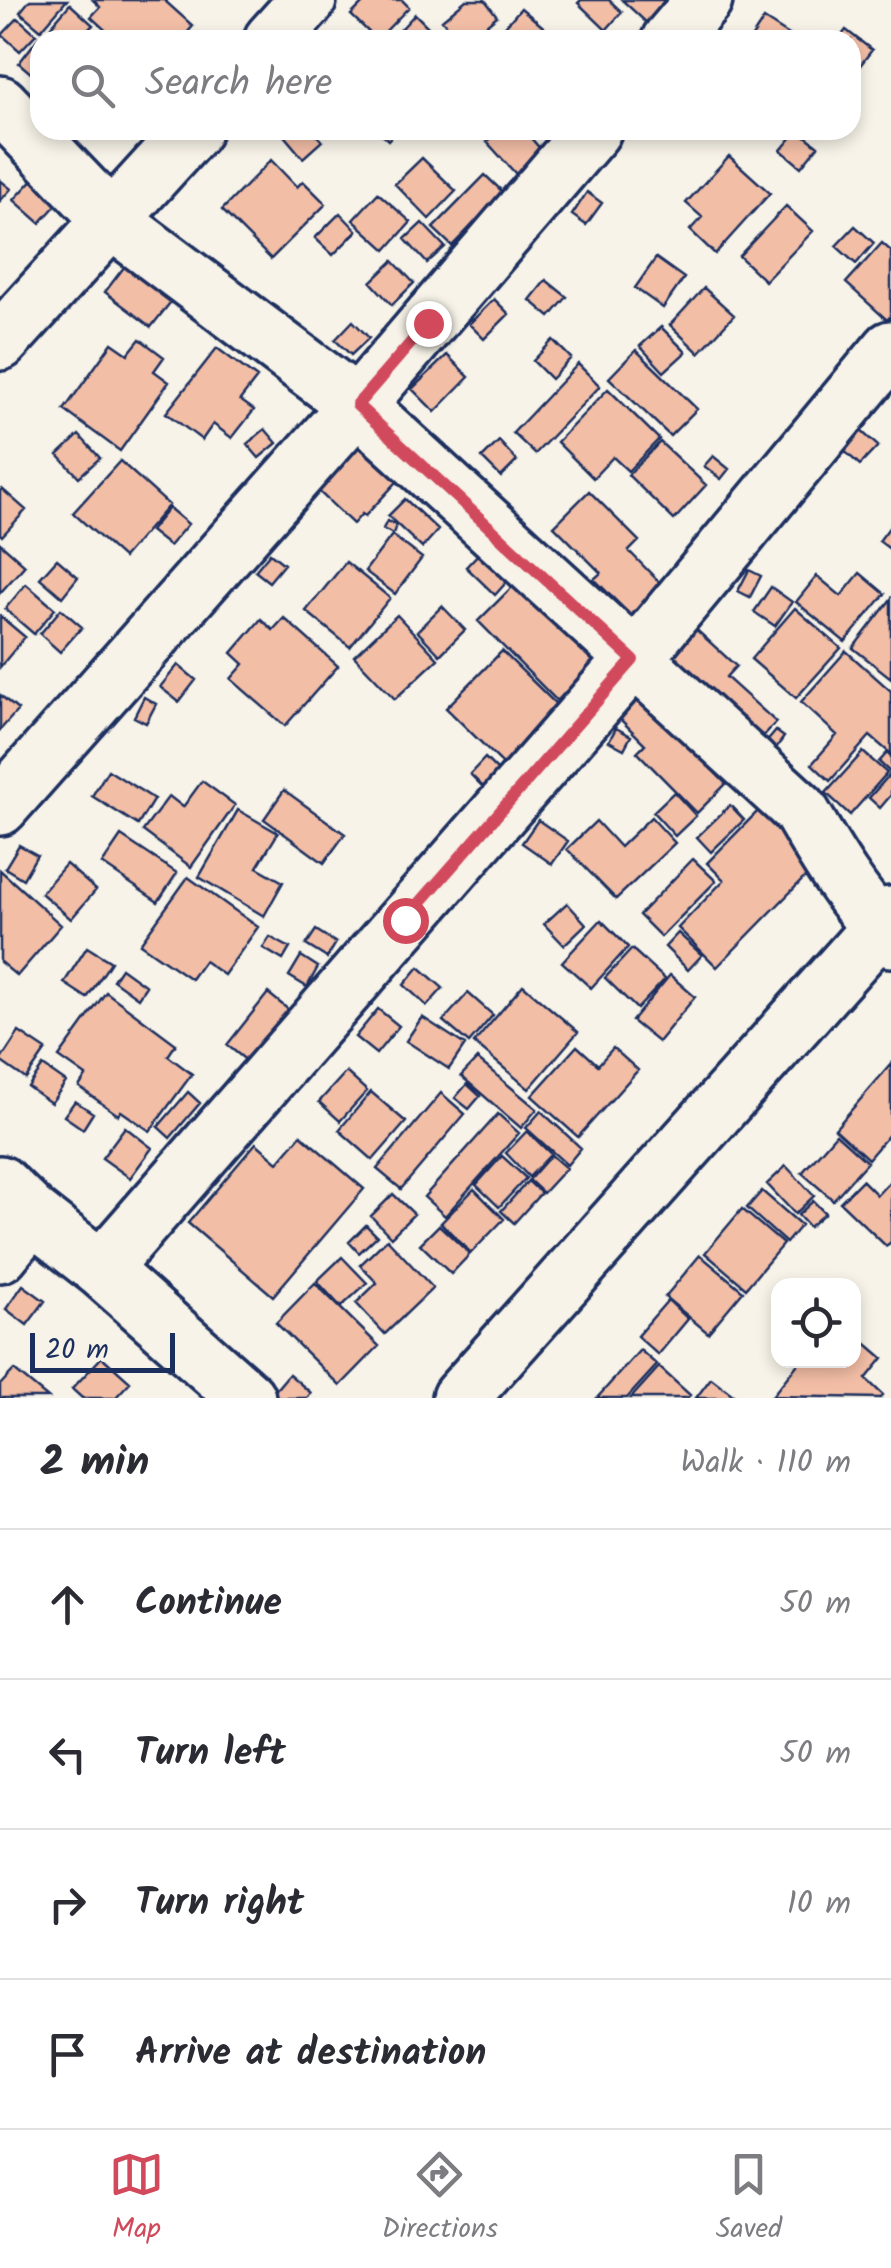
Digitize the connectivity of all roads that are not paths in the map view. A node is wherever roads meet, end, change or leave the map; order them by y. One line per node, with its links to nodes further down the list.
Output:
1 (308, 0): 3 (street)
2 (704, 0): 4 (street)
3 (281, 30)
4 (678, 30)
5 (0, 104): 6 (street)
6 (30, 135)
7 (34, 140): 10 (street)
8 (184, 140): 10 (street)
9 (583, 140): 13 (street)
10 (112, 221): 11 (street); 13 (street)
11 (0, 342)
12 (891, 349): 14 (street)
13 (357, 405): 14 (street); 15 (street)
14 (633, 660): 16 (street); 18 (street)
15 (0, 807)
16 (887, 927): 20 (street)
17 (11, 1218): 18 (street)
18 (101, 1268): 19 (street)
19 (247, 1398)
20 (460, 1398)

